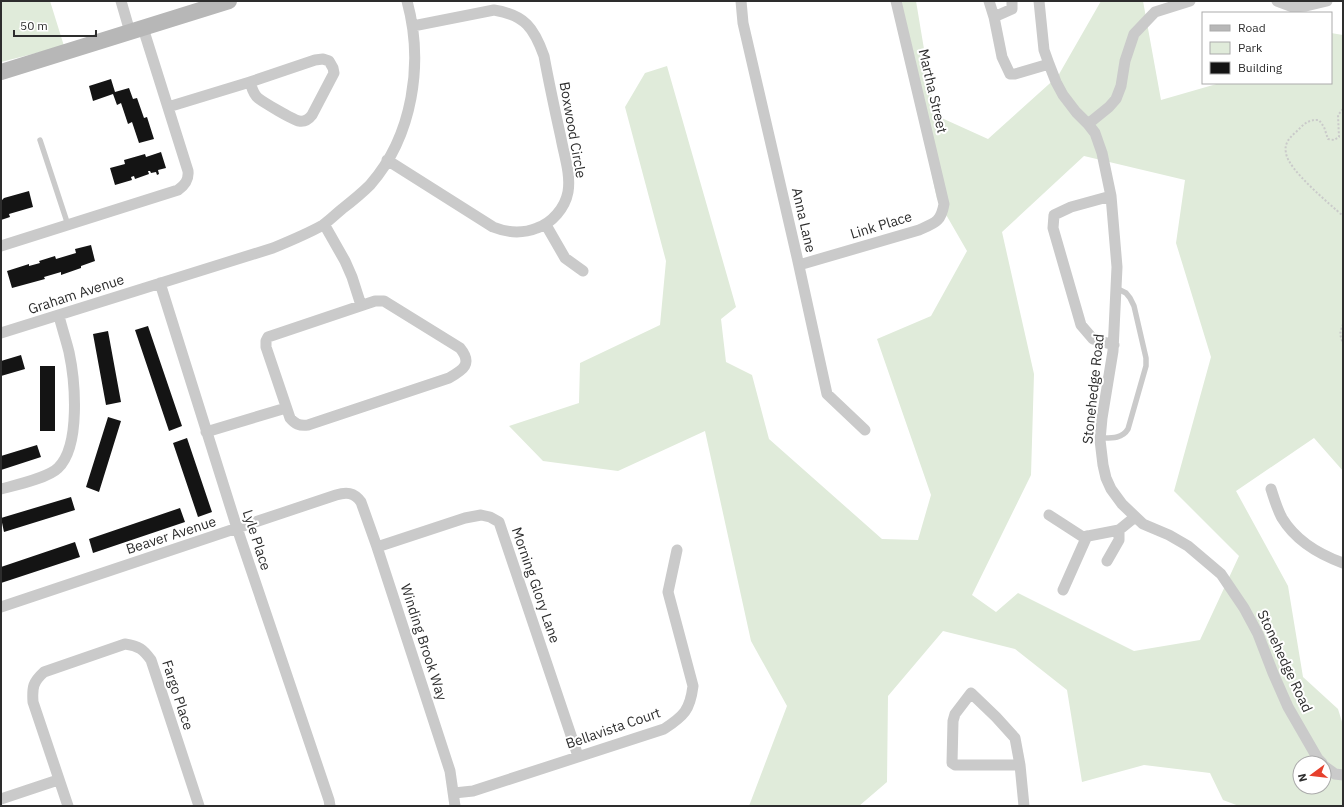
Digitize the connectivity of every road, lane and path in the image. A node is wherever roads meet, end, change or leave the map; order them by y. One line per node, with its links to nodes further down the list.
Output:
1 (121, 1): 15 (street)
2 (229, 1): 15 (street)
3 (407, 1): 14 (street, Graham Avenue)
4 (741, 1): 31 (street, Anna Lane)
5 (896, 1): 24 (street, Martha Street)
6 (989, 1): 13 (street)
7 (1012, 1): 13 (street)
8 (1039, 1): 16 (street, Stonehedge Road)
9 (1190, 1): 21 (street)
10 (1277, 1): 12 (street)
11 (1327, 1): 12 (street)
12 (1296, 4)
13 (994, 17): 16 (street)
14 (413, 26): 23 (street, Graham Avenue); 29 (street, Boxwood Circle)
15 (136, 30): 17 (street); 19 (street)
16 (1049, 64): 21 (street, Stonehedge Road)
17 (1, 72)
18 (250, 82): 18 (street); 19 (street)
19 (168, 107): 28 (street)
20 (1343, 109): 26 (path)
21 (1088, 124): 25 (street, Stonehedge Road)
22 (40, 140): 28 (lane)
23 (387, 160): 27 (street, Graham Avenue); 29 (street)
24 (940, 189): 31 (street, Link Place)
25 (1111, 196): 34 (street, Stonehedge Road); 40 (street)
26 (1343, 216)
27 (324, 224): 33 (street, Graham Avenue); 35 (street)
28 (68, 225): 30 (street)
29 (546, 225): 32 (street)
30 (1, 246)
31 (799, 265): 42 (street, Anna Lane)
32 (583, 271)
33 (160, 283): 36 (street, Graham Avenue); 43 (street, Lyle Place)
34 (1116, 288): 40 (street, Stonehedge Road); 44 (lane)
35 (361, 305): 41 (street); 41 (street)
36 (59, 316): 38 (street, Graham Avenue); 45 (street)
37 (1343, 324): 39 (path)
38 (1, 333)
39 (1343, 344)
40 (1114, 345): 44 (street, Stonehedge Road)
41 (286, 408): 43 (street)
42 (864, 430)
43 (206, 432): 50 (street, Lyle Place)
44 (1100, 438): 49 (street, Stonehedge Road)
45 (1, 489)
46 (1271, 489): 56 (street)
47 (352, 493): 50 (street, Beaver Avenue); 53 (street, Winding Brook Way)
48 (1049, 515): 52 (street)
49 (1135, 517): 51 (street); 59 (street, Stonehedge Road)
50 (237, 528): 58 (street, Beaver Avenue); 69 (street, Lyle Place)
51 (1119, 530): 52 (street); 55 (street)
52 (1087, 536): 57 (street)
53 (377, 547): 60 (street, Morning Glory Lane); 65 (street, Winding Brook Way)
54 (677, 550): 60 (street, Bellavista Court)
55 (1107, 561)
56 (1343, 563)
57 (1063, 590)
58 (1, 607)
59 (1316, 755)
60 (578, 756): 65 (street, Bellavista Court)
61 (1020, 765): 61 (street); 71 (street)
62 (1332, 772): 63 (street)
63 (1343, 775)
64 (58, 780): 66 (street); 67 (street); 68 (street, Fargo Place)
65 (454, 793): 70 (street, Winding Brook Way)
66 (1, 798)
67 (68, 806)
68 (198, 806)
69 (330, 806)
70 (455, 806)
71 (1024, 806)

